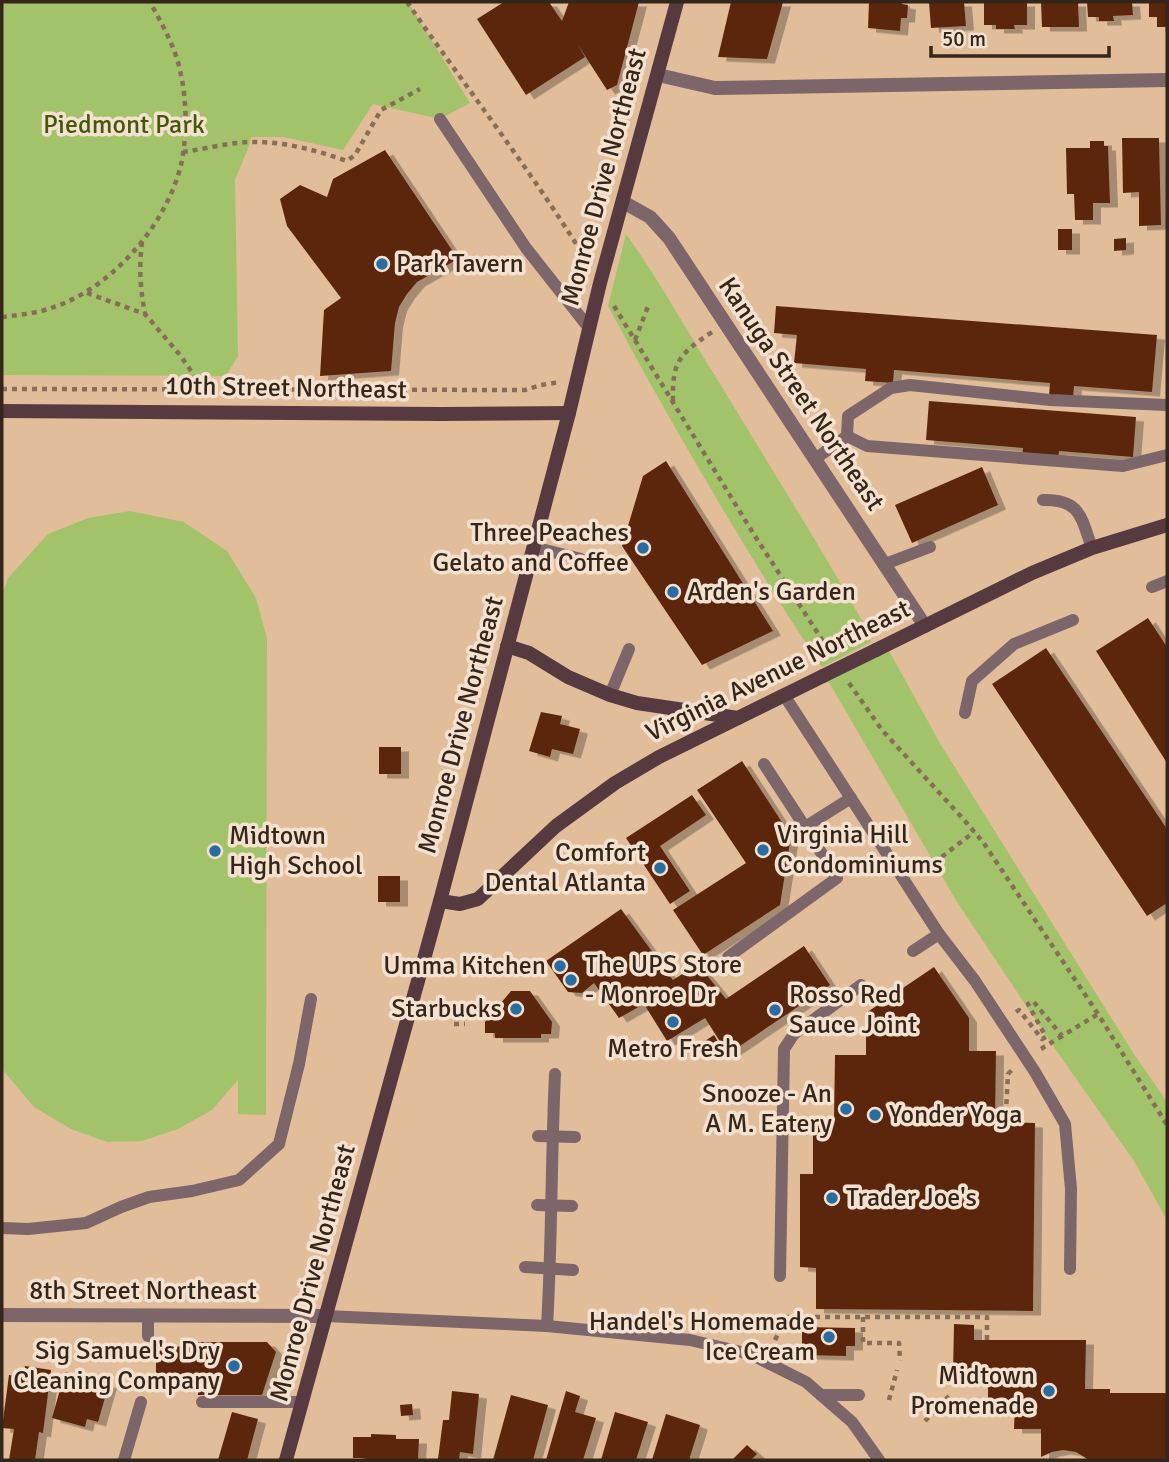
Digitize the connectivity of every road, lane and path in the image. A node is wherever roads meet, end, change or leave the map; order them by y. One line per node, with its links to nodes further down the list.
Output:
1 (150, 2): 8 (path)
2 (407, 2): 11 (path)
3 (677, 2): 4 (main road, Monroe Drive Northeast)
4 (657, 75): 5 (street); 9 (main road, Monroe Drive Northeast)
5 (1167, 80)
6 (420, 89): 8 (path)
7 (440, 119): 17 (lane)
8 (183, 152): 10 (path)
9 (623, 202): 17 (main road, Monroe Drive Northeast); 30 (street, Kanuga Street Northeast)
10 (142, 241): 12 (path); 14 (path)
11 (579, 249)
12 (86, 293): 14 (path); 15 (path)
13 (649, 304): 19 (path)
14 (145, 314): 22 (path)
15 (2, 317)
16 (621, 317): 19 (path)
17 (589, 328): 27 (main road, Monroe Drive Northeast)
18 (713, 331): 23 (path)
19 (635, 341): 23 (path)
20 (541, 385): 22 (path)
21 (2, 389): 22 (path)
22 (204, 389): 26 (path)
23 (673, 402): 44 (path)
24 (1167, 405): 28 (lane)
25 (2, 411): 26 (main road, 10th Street Northeast)
26 (220, 411): 27 (main road, 10th Street Northeast)
27 (569, 413): 33 (main road, Monroe Drive Northeast)
28 (847, 436): 29 (lane); 30 (lane)
29 (1167, 455)
30 (815, 459): 37 (street, Kanuga Street Northeast)
31 (1043, 500): 35 (lane)
32 (1167, 525): 35 (main road, Virginia Avenue Northeast)
33 (533, 547): 36 (lane); 42 (main road, Monroe Drive Northeast)
34 (930, 547): 37 (lane)
35 (1092, 548): 41 (main road, Virginia Avenue Northeast)
36 (581, 559)
37 (885, 564): 41 (street, Kanuga Street Northeast)
38 (1167, 581): 39 (lane)
39 (1152, 587)
40 (1073, 620): 48 (lane)
41 (925, 626): 47 (main road, Virginia Avenue Northeast, bridge)
42 (507, 646): 46 (main road); 55 (main road, Monroe Drive Northeast)
43 (629, 649): 46 (lane)
44 (835, 661)
45 (843, 673): 53 (path)
46 (610, 695): 49 (main road)
47 (784, 695): 49 (main road, Virginia Avenue Northeast); 51 (lane)
48 (965, 713)
49 (738, 718): 55 (main road, Virginia Avenue Northeast)
50 (764, 764): 52 (lane)
51 (850, 798): 52 (lane); 54 (lane)
52 (804, 827): 58 (lane)
53 (974, 832): 54 (path); 61 (path)
54 (907, 884): 56 (lane)
55 (440, 901): 86 (main road, Monroe Drive Northeast)
56 (939, 934): 57 (lane); 66 (lane)
57 (913, 951)
58 (728, 957)
59 (861, 985): 83 (lane)
60 (311, 999): 78 (lane)
61 (1098, 1014): 65 (path); 69 (path)
62 (1021, 1022): 65 (path)
63 (454, 1024): 64 (path)
64 (465, 1024)
65 (1062, 1036): 66 (path)
66 (1026, 1058): 68 (path); 81 (lane)
67 (555, 1074): 73 (lane)
68 (999, 1122)
69 (1167, 1125)
70 (802, 1133): 71 (path)
71 (813, 1133)
72 (538, 1136): 73 (lane)
73 (552, 1136): 74 (lane); 76 (lane)
74 (575, 1137)
75 (537, 1205): 76 (lane)
76 (551, 1205): 77 (lane); 80 (lane)
77 (572, 1206)
78 (2, 1228)
79 (525, 1267): 80 (lane)
80 (551, 1269): 82 (lane); 88 (lane)
81 (1070, 1269)
82 (573, 1270)
83 (780, 1276)
84 (2, 1315): 85 (street, 8th Street Northeast)
85 (148, 1315): 86 (street, 8th Street Northeast); 89 (lane)
86 (326, 1316): 88 (lane); 100 (main road, Monroe Drive Northeast)
87 (863, 1317): 90 (path); 91 (path); 92 (path)
88 (547, 1326): 94 (lane)
89 (148, 1336)
90 (987, 1339)
91 (775, 1340)
92 (900, 1361)
93 (897, 1370): 97 (path)
94 (821, 1395): 95 (lane); 104 (lane)
95 (859, 1395)
96 (949, 1396): 101 (path)
97 (889, 1400)
98 (141, 1402): 102 (lane)
99 (202, 1402): 100 (lane)
100 (302, 1402): 103 (main road, Monroe Drive Northeast)
101 (925, 1421)
102 (124, 1460)
103 (286, 1460)
104 (879, 1460)

